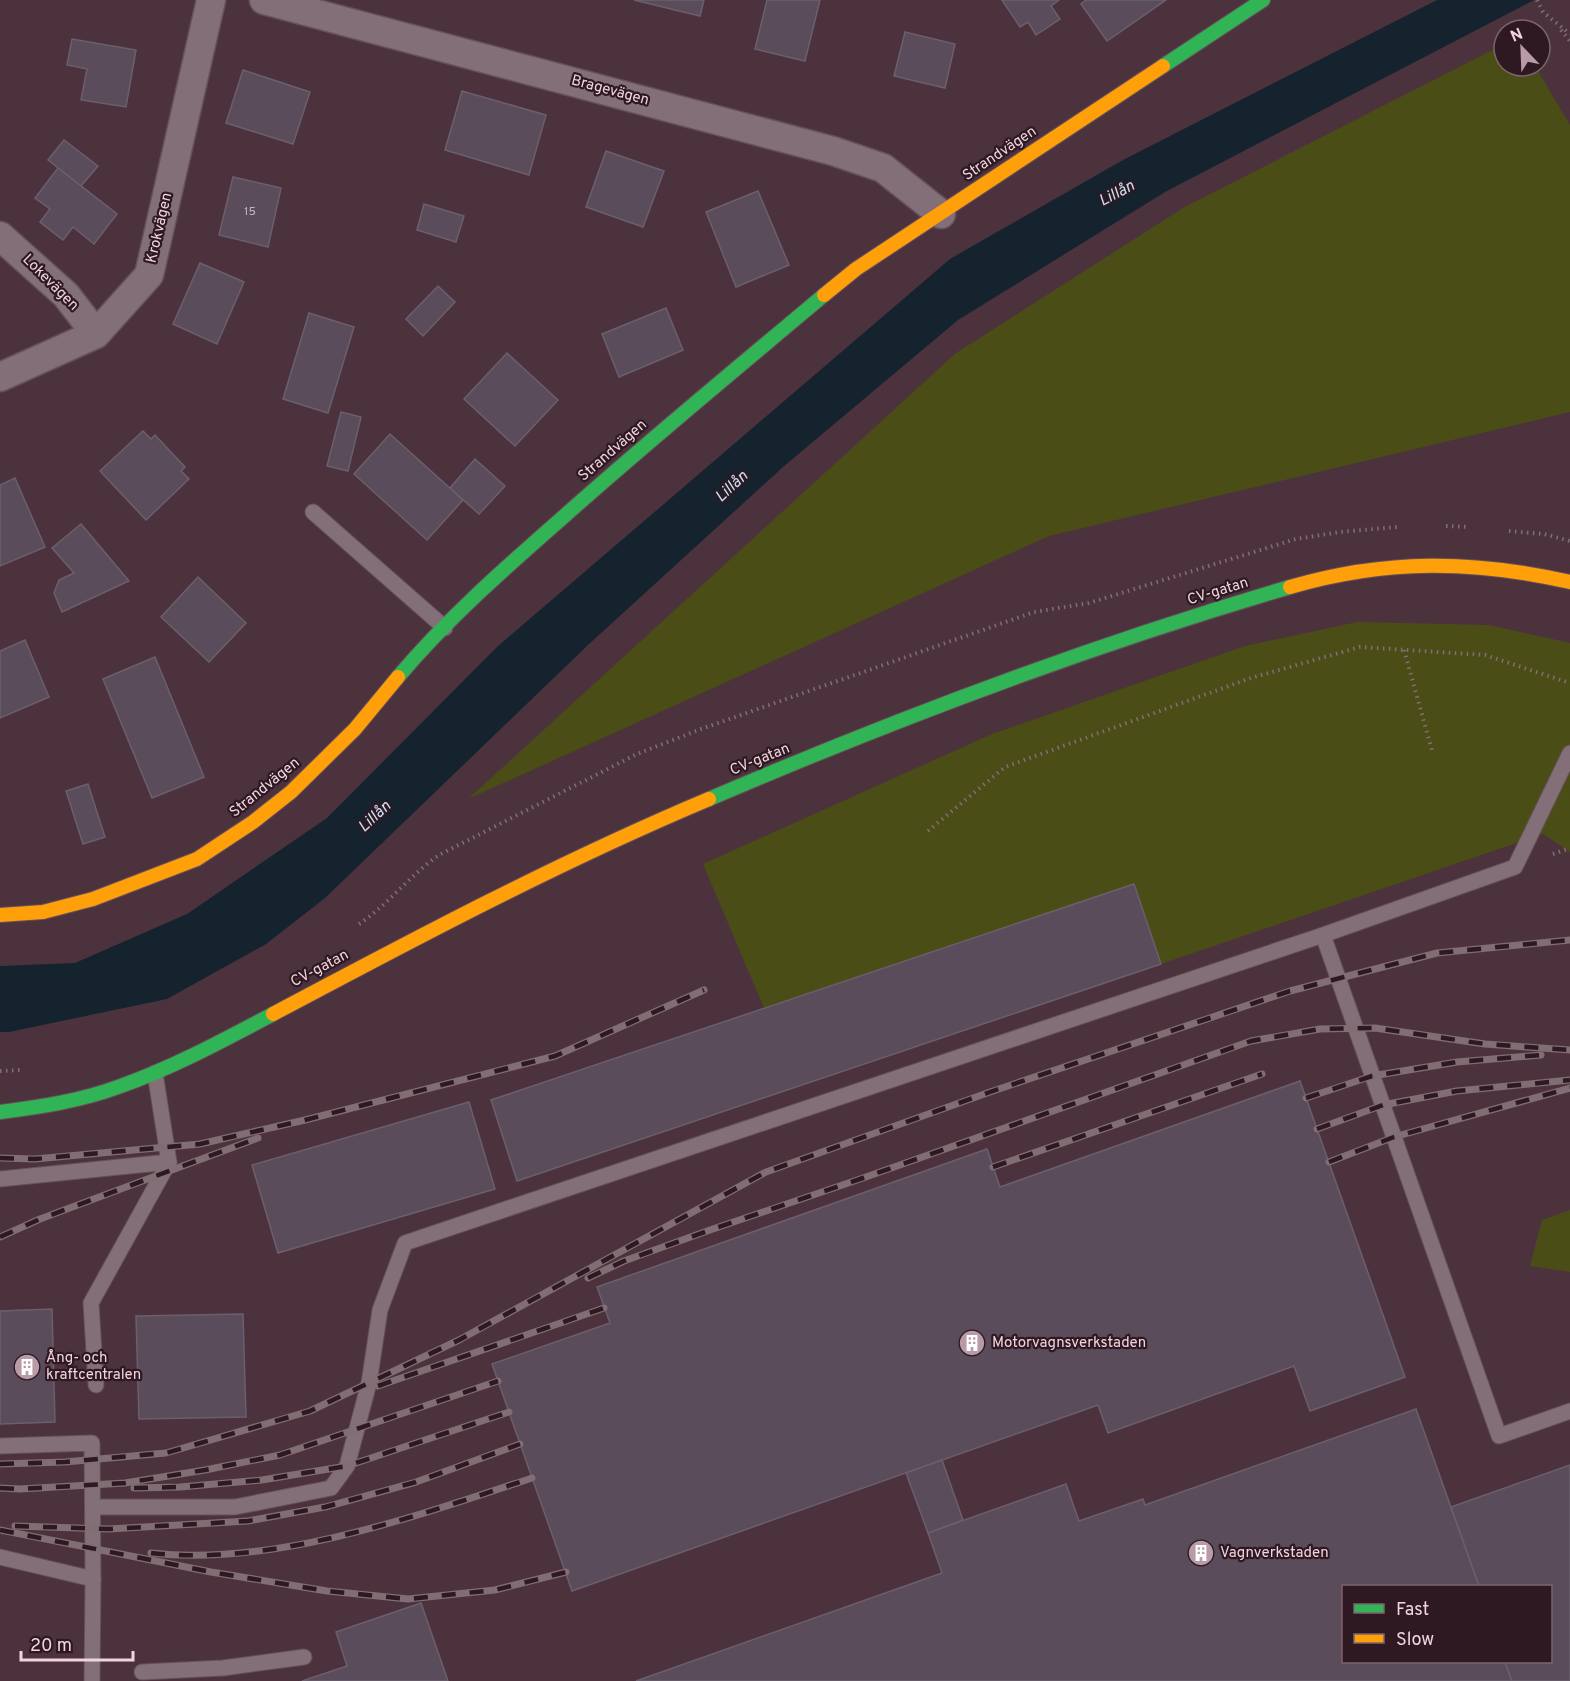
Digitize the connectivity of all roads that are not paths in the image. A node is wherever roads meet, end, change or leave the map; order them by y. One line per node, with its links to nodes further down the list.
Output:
1 (212, 0): 6 (street, Krokvägen)
2 (264, 0): 4 (street, Bragevägen)
3 (1263, 0): 4 (street, Strandvägen)
4 (941, 214): 10 (street, Strandvägen)
5 (0, 236): 6 (street, Lokevägen)
6 (96, 334): 7 (street, Krokvägen)
7 (0, 377)
8 (313, 512): 10 (lane)
9 (1570, 582): 14 (street, CV-gatan)
10 (445, 628): 12 (street, Strandvägen)
11 (1570, 753): 13 (lane)
12 (0, 915)
13 (1323, 935): 19 (lane); 21 (lane)
14 (155, 1073): 15 (street, CV-gatan); 16 (lane)
15 (0, 1112)
16 (169, 1162): 17 (lane); 18 (lane)
17 (0, 1179)
18 (96, 1385)
19 (1570, 1411)
20 (0, 1446): 21 (lane)
21 (93, 1507): 23 (lane)
22 (0, 1557): 23 (lane)
23 (93, 1579): 27 (lane)
24 (304, 1657): 26 (lane)
25 (142, 1672): 26 (lane)
26 (223, 1675)
27 (92, 1681)

